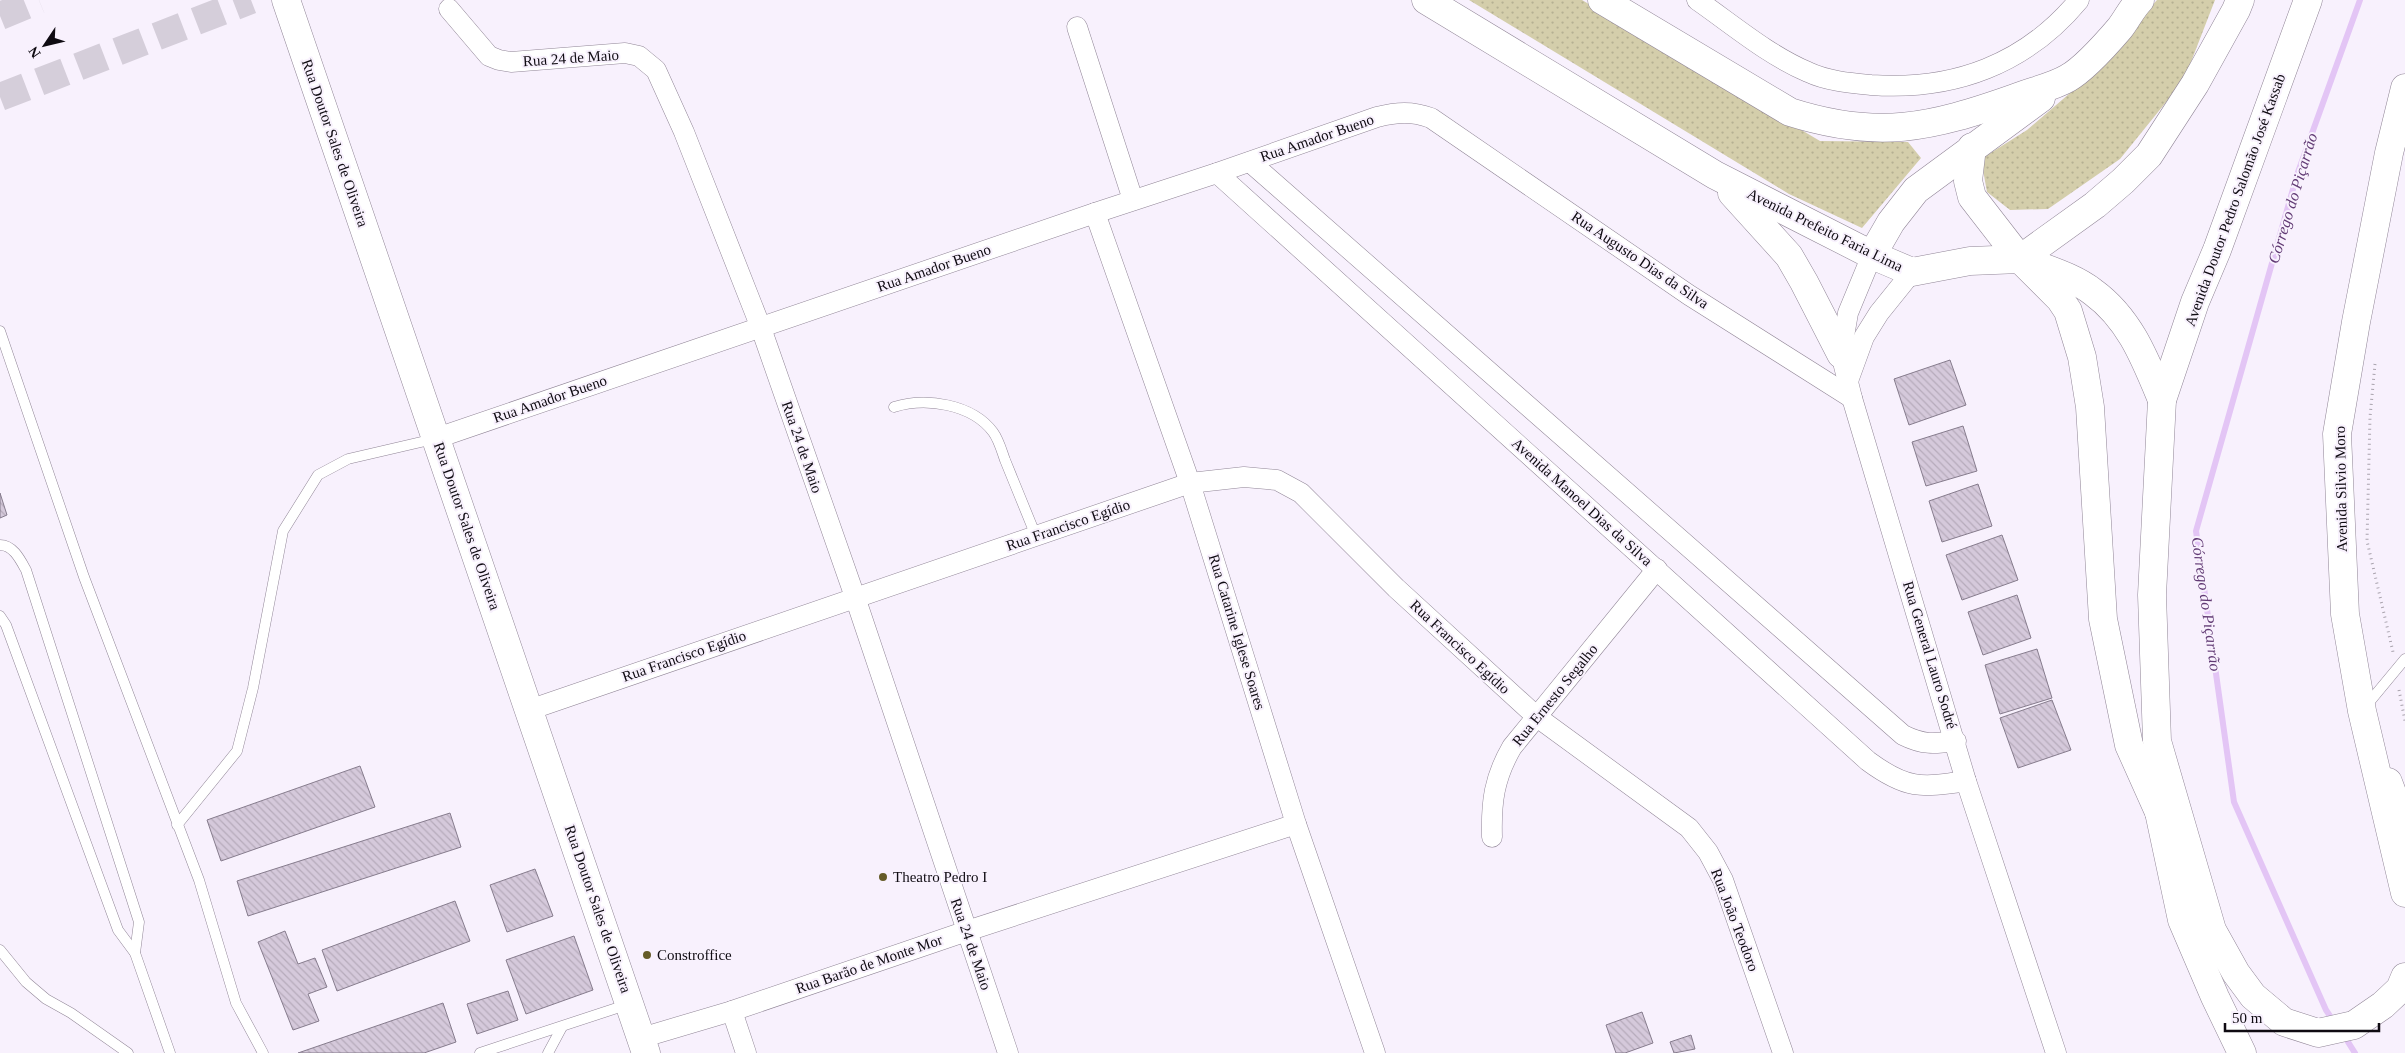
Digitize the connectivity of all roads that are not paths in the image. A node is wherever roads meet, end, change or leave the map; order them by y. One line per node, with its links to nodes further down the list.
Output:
1 (286, 0): 31 (main road, Rua Doutor Sales de Oliveira)
2 (1426, 0): 17 (main road, Avenida Prefeito Faria Lima)
3 (1602, 0): 11 (main road)
4 (1697, 0): 5 (street)
5 (2079, 0)
6 (2240, 0): 23 (main road)
7 (2308, 0): 29 (main road, Avenida Doutor Pedro Salomão José Kassab)
8 (2138, 1): 11 (main road)
9 (449, 9): 25 (street, Rua 24 de Maio)
10 (1077, 27): 19 (street)
11 (2068, 78): 14 (main road)
12 (2405, 88): 41 (main road, Avenida Silvio Moro)
13 (1431, 118): 15 (street, Rua Amador Bueno); 28 (street, Rua Augusto Dias da Silva)
14 (1972, 147): 22 (main road); 23 (main road)
15 (1250, 162): 16 (street, Rua Amador Bueno); 18 (street)
16 (1217, 173): 19 (street, Rua Amador Bueno); 20 (street, Avenida Manoel Dias da Silva)
17 (1715, 175): 22 (main road, Avenida Prefeito Faria Lima); 27 (main road)
18 (1270, 178): 20 (street); 42 (street)
19 (1133, 200): 21 (street, Rua Amador Bueno)
20 (1250, 203): 35 (street, Avenida Manoel Dias da Silva)
21 (1095, 213): 25 (street, Rua Amador Bueno); 32 (street, Rua Catarine Iglese Soares)
22 (1872, 255): 24 (main road, Avenida Prefeito Faria Lima); 27 (street, Rua General Lauro Sodré)
23 (2020, 259): 24 (main road, Avenida Prefeito Faria Lima); 29 (main road, Avenida Doutor Pedro Salomão José Kassab); 45 (main road)
24 (1912, 272): 28 (street)
25 (761, 328): 31 (street, Rua Amador Bueno); 36 (street, Rua 24 de Maio)
26 (0, 331): 47 (lane)
27 (1841, 354): 28 (street, Rua General Lauro Sodré)
28 (1850, 390): 42 (street, Rua General Lauro Sodré)
29 (2162, 400): 43 (main road, Avenida Doutor Pedro Salomão José Kassab)
30 (894, 407): 33 (lane)
31 (437, 438): 39 (main road, Rua Doutor Sales de Oliveira); 47 (lane)
32 (1190, 483): 33 (street, Rua Francisco Egídio); 40 (street, Rua Francisco Egídio); 46 (street, Rua Catarine Iglese Soares)
33 (1036, 536): 36 (street, Rua Francisco Egídio)
34 (0, 545): 53 (lane)
35 (1657, 569): 40 (street, Rua Ernesto Segalho); 44 (street, Avenida Manoel Dias da Silva)
36 (855, 597): 39 (street, Rua Francisco Egídio); 51 (street, Rua 24 de Maio)
37 (0, 616): 53 (lane)
38 (2405, 659): 41 (lane)
39 (529, 710): 55 (main road, Rua Doutor Sales de Oliveira)
40 (1537, 717): 49 (street, Rua Ernesto Segalho); 67 (street, Rua João Teodoro)
41 (2365, 720): 48 (main road, Avenida Silvio Moro); 50 (main road)
42 (1956, 741): 44 (street, Rua General Lauro Sodré)
43 (2157, 741): 45 (main road, Avenida Doutor Pedro Salomão José Kassab); 54 (main road)
44 (1966, 781): 68 (street, Rua General Lauro Sodré)
45 (2159, 812): 69 (main road, Avenida Doutor Pedro Salomão José Kassab)
46 (1296, 824): 51 (street, Rua Barão de Monte Mor); 66 (street, Rua Catarine Iglese Soares)
47 (176, 825): 61 (lane)
48 (2405, 827)
49 (1492, 837)
50 (2405, 893)
51 (967, 931): 56 (street, Rua Barão de Monte Mor); 65 (street, Rua 24 de Maio)
52 (0, 950): 59 (lane)
53 (135, 953): 60 (lane)
54 (2402, 983)
55 (630, 1004): 57 (lane); 58 (main road, Rua Doutor Sales de Oliveira)
56 (732, 1010): 58 (street, Rua Barão de Monte Mor); 64 (street)
57 (562, 1027): 62 (lane); 63 (lane)
58 (643, 1046)
59 (128, 1053)
60 (170, 1053)
61 (263, 1053)
62 (480, 1053)
63 (548, 1053)
64 (746, 1053)
65 (1008, 1053)
66 (1375, 1053)
67 (1783, 1053)
68 (2056, 1053)
69 (2242, 1053)

